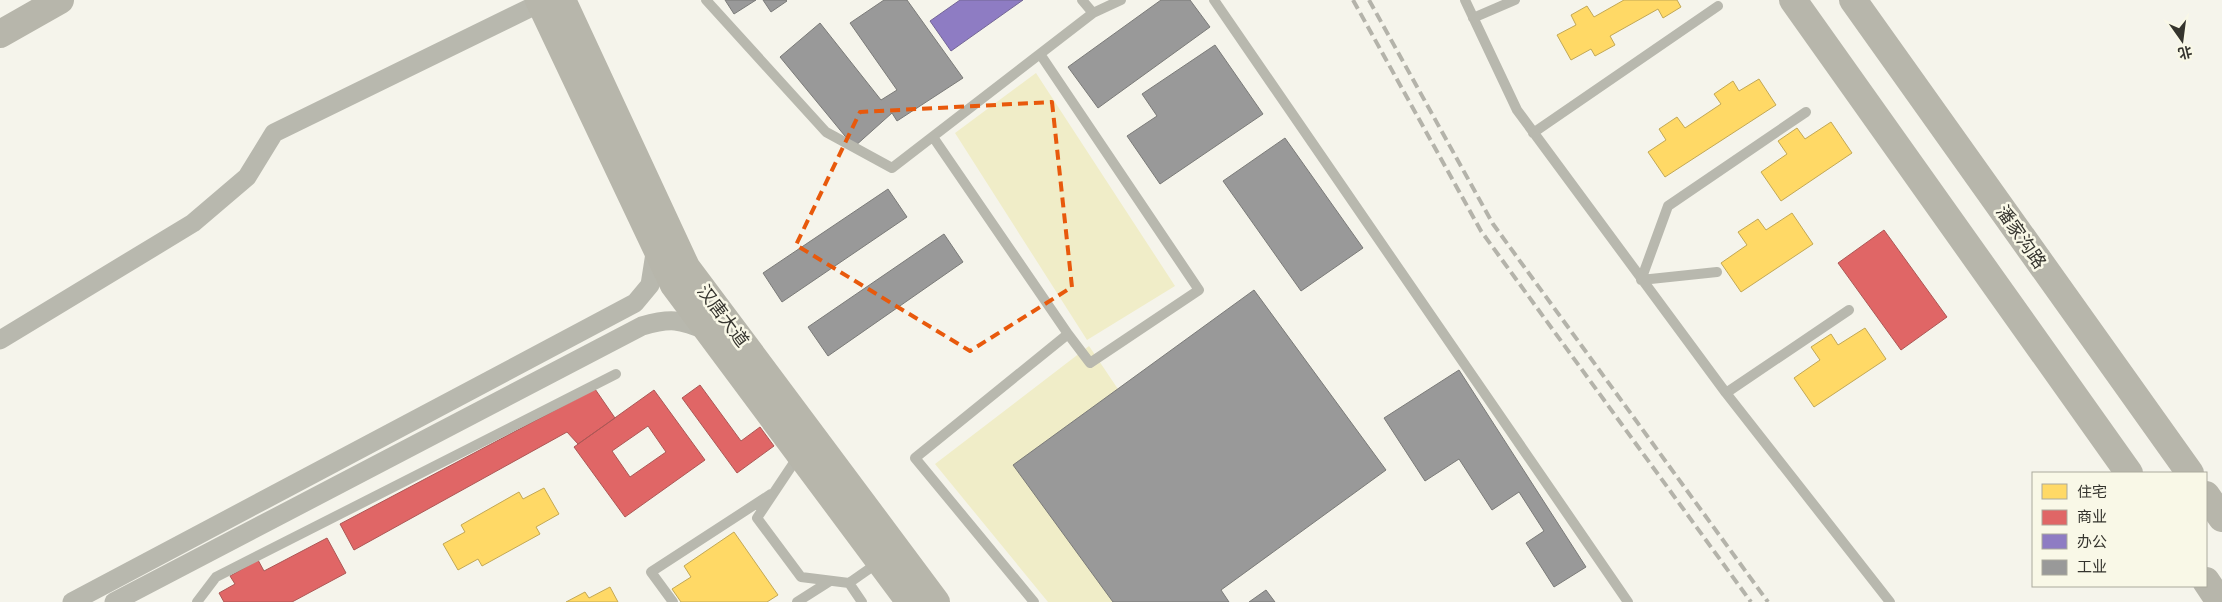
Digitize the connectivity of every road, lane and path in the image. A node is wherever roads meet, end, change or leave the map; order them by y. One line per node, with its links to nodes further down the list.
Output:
1 (60, 0): 14 (main road)
2 (706, 0): 18 (lane)
3 (1082, 0): 12 (lane)
4 (1121, 0): 12 (lane)
5 (1214, 0): 47 (lane)
6 (1465, 0): 13 (lane)
7 (1515, 0): 13 (lane)
8 (1793, 0): 29 (main road)
9 (1852, 0): 30 (main road, 潘家沟路)
10 (547, 1): 19 (main road, 汉唐大道); 25 (street); 45 (main road, 汉唐大道)
11 (1718, 6): 17 (lane)
12 (1093, 13): 15 (lane)
13 (1474, 18): 17 (lane)
14 (0, 34)
15 (1040, 54): 18 (lane); 24 (lane)
16 (1806, 112): 21 (lane)
17 (1533, 133): 21 (lane)
18 (932, 137): 24 (lane)
19 (656, 247): 23 (main road, 汉唐大道); 38 (street)
20 (1717, 272): 21 (lane)
21 (1641, 280): 27 (lane)
22 (1849, 310): 27 (lane)
23 (708, 331): 28 (main road, 汉唐大道); 39 (street)
24 (1068, 334): 46 (lane)
25 (0, 340)
26 (616, 374): 40 (lane)
27 (1726, 393): 48 (lane)
28 (800, 454): 31 (lane); 34 (main road, 汉唐大道)
29 (2128, 472)
30 (2189, 472)
31 (776, 490): 35 (lane); 41 (lane)
32 (2207, 496): 33 (main road)
33 (2222, 518)
34 (880, 562): 37 (lane); 44 (main road, 汉唐大道)
35 (830, 581): 37 (lane); 42 (lane)
36 (2207, 582): 49 (main road)
37 (849, 583): 43 (lane)
38 (72, 602)
39 (114, 602)
40 (197, 602)
41 (673, 602)
42 (797, 602)
43 (862, 602)
44 (910, 602)
45 (936, 602)
46 (1034, 602)
47 (1628, 602)
48 (1890, 602)
49 (2220, 602)

